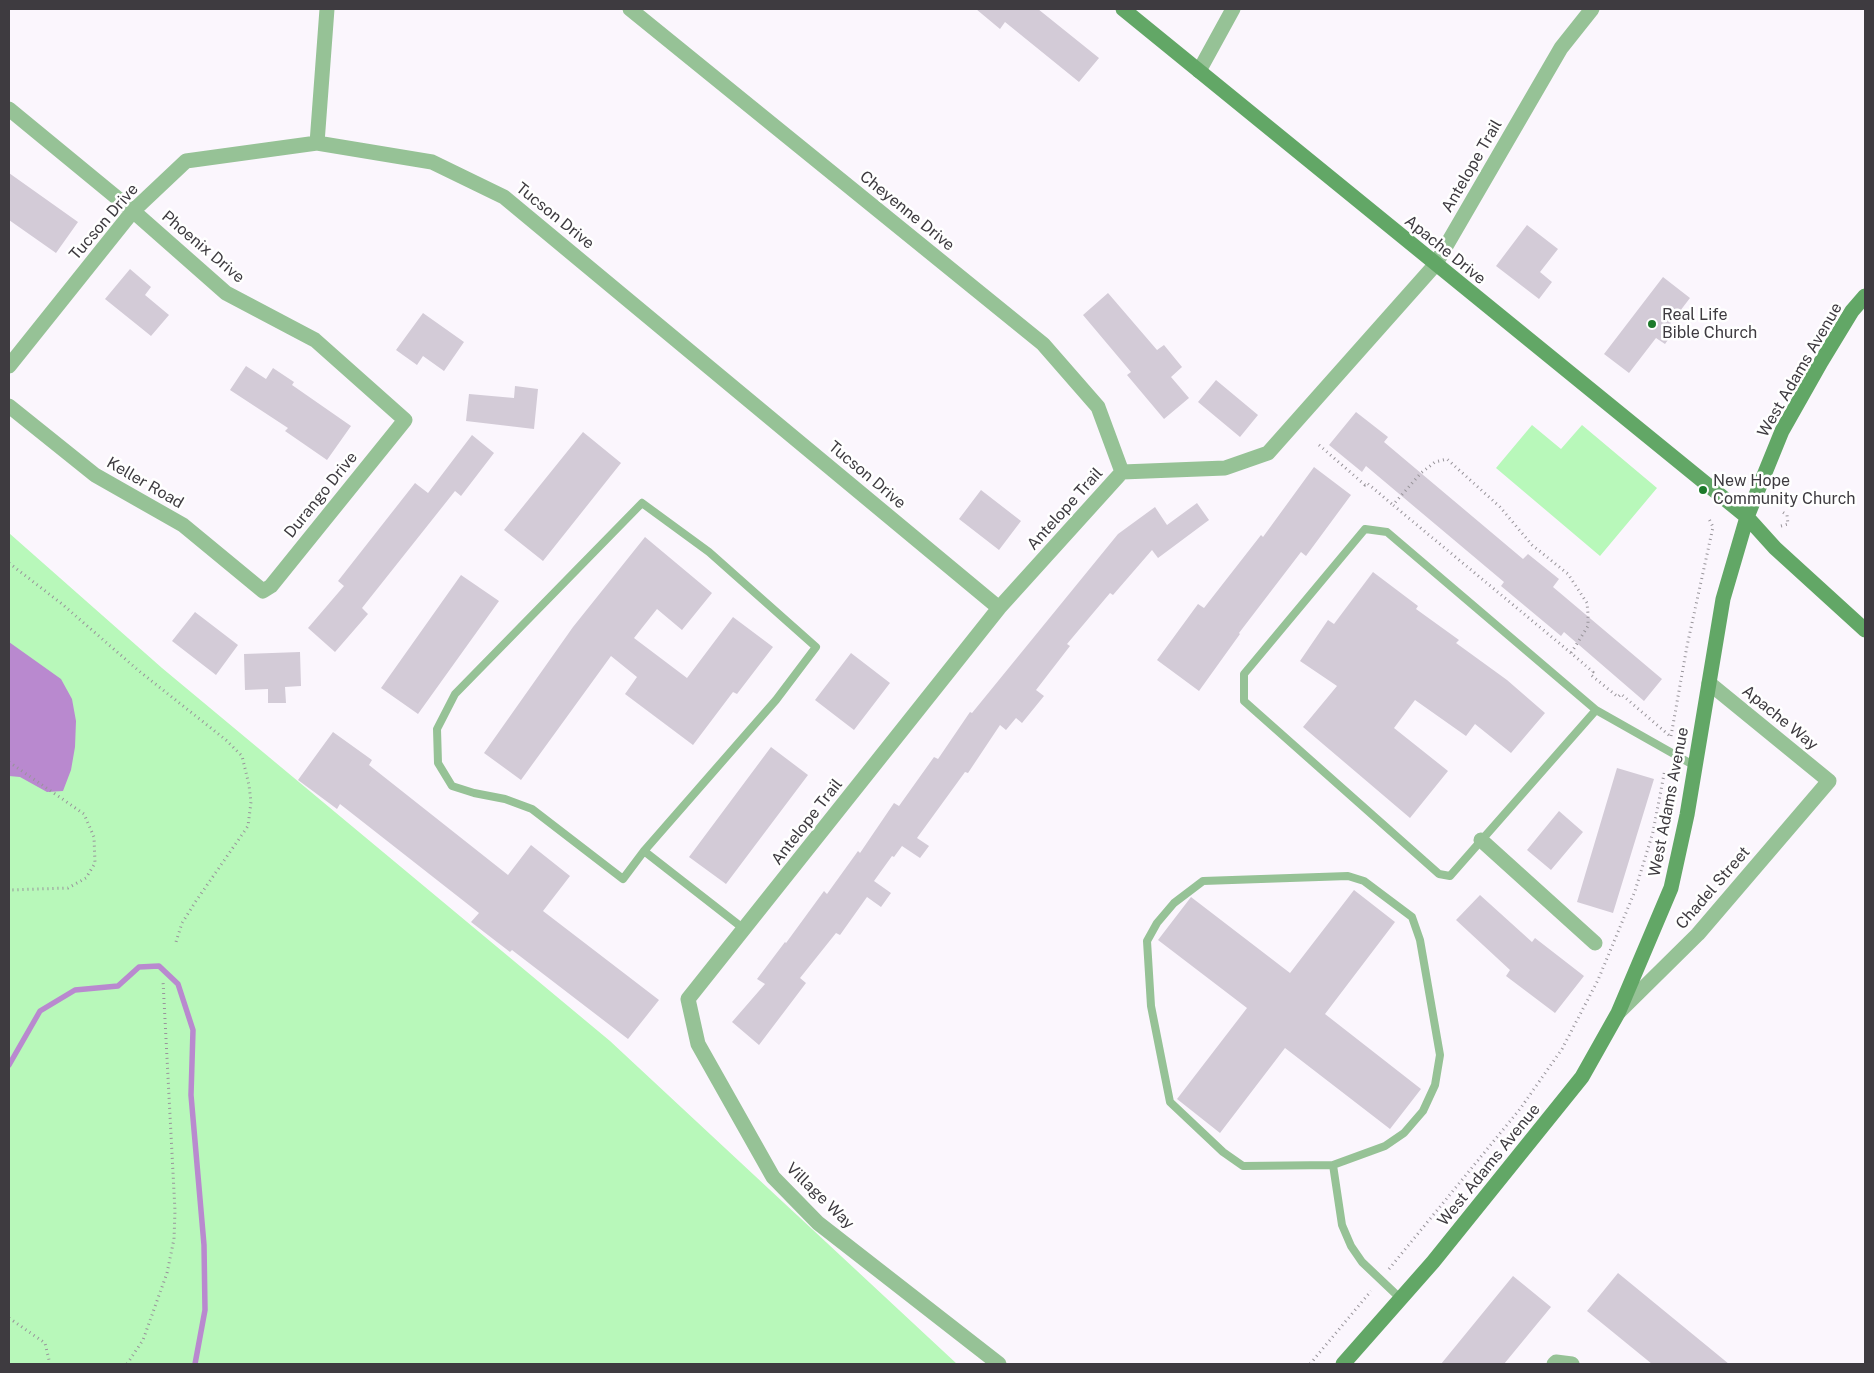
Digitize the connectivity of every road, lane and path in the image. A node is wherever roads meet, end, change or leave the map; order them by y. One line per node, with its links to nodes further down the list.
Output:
1 (327, 9): 8 (street)
2 (630, 9): 16 (street, Cheyenne Drive)
3 (1123, 9): 6 (main road, Apache Drive)
4 (1233, 9): 6 (street)
5 (1592, 9): 10 (street, Antelope Trail)
6 (1199, 71): 10 (main road, Apache Drive)
7 (9, 109): 9 (street, Phoenix Drive)
8 (317, 143): 9 (street, Tucson Drive); 24 (street, Tucson Drive)
9 (133, 211): 12 (street, Tucson Drive); 14 (street, Phoenix Drive)
10 (1435, 265): 16 (street, Antelope Trail); 20 (main road, Apache Drive)
11 (1865, 296): 20 (main road, West Adams Avenue)
12 (9, 366)
13 (9, 406): 23 (street, Keller Road)
14 (405, 420): 23 (street, Durango Drive)
15 (1319, 445): 17 (path)
16 (1122, 472): 24 (street, Antelope Trail)
17 (1393, 505): 26 (path); 26 (path)
18 (1781, 511): 21 (path)
19 (1708, 516): 26 (path)
20 (1747, 517): 25 (main road, Apache Drive); 27 (main road, West Adams Avenue)
21 (1781, 526)
22 (9, 563): 37 (path)
23 (263, 591)
24 (999, 608): 36 (street, Antelope Trail)
25 (1865, 630)
26 (1571, 653)
27 (1709, 682): 30 (main road, West Adams Avenue); 32 (street, Apache Way)
28 (1596, 710): 30 (lane); 33 (lane); 33 (lane)
29 (9, 762): 35 (path)
30 (1695, 766): 41 (main road, West Adams Avenue)
31 (1665, 768): 43 (path)
32 (1829, 781): 41 (street, Chadel Street)
33 (1481, 840): 38 (street)
34 (644, 851): 34 (lane); 36 (lane)
35 (9, 890)
36 (744, 929): 40 (street, Antelope Trail)
37 (176, 942)
38 (1595, 942)
39 (163, 981): 48 (path)
40 (688, 999): 49 (street, Village Way)
41 (1618, 1013): 45 (main road, West Adams Avenue)
42 (1333, 1165): 42 (lane); 45 (lane)
43 (1389, 1269)
44 (1371, 1291): 50 (path)
45 (1401, 1299): 51 (main road, West Adams Avenue)
46 (9, 1318): 47 (path)
47 (50, 1364)
48 (126, 1364)
49 (999, 1364)
50 (1310, 1364)
51 (1343, 1364)
52 (1554, 1364): 53 (street)
53 (1572, 1364)

